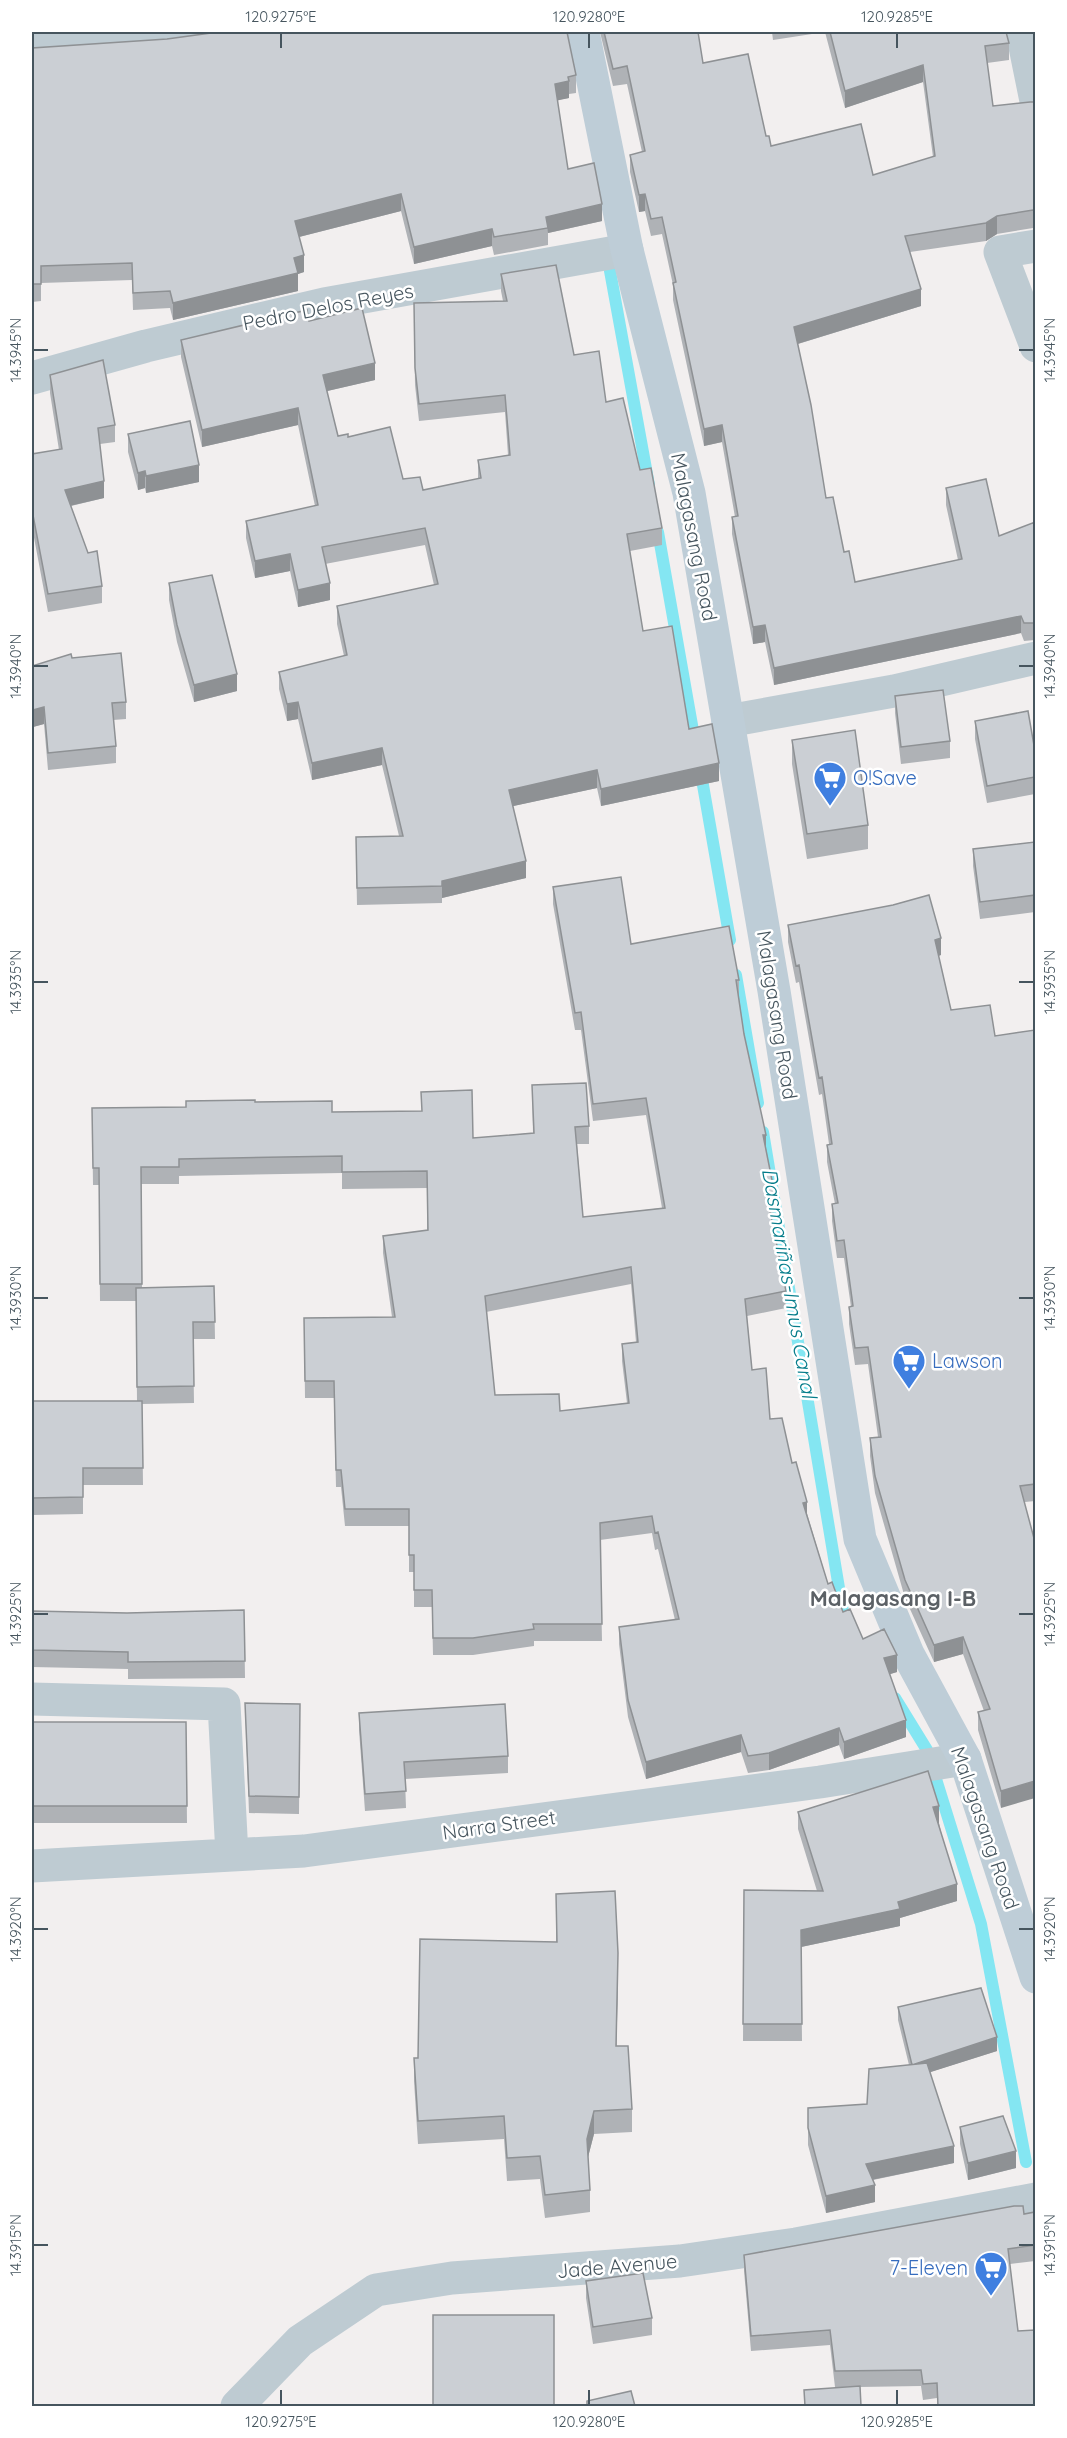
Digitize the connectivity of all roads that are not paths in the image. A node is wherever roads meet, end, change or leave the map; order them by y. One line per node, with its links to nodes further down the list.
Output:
1 (208, 32): 4 (street)
2 (584, 32): 7 (main road, Malagasang Road)
3 (1022, 32): 5 (street)
4 (32, 47)
5 (1035, 101)
6 (1035, 246): 8 (street)
7 (627, 250): 9 (street, Pedro Delos Reyes); 11 (main road, Malagasang Road)
8 (1035, 346)
9 (32, 378)
10 (1035, 658): 11 (street)
11 (728, 721): 13 (main road, Malagasang Road)
12 (32, 1699): 14 (street)
13 (965, 1759): 14 (street, Narra Street); 16 (main road, Malagasang Road)
14 (232, 1855): 15 (street, Narra Street)
15 (32, 1866)
16 (1035, 1977)
17 (1035, 2199): 18 (street, Jade Avenue)
18 (237, 2406)

